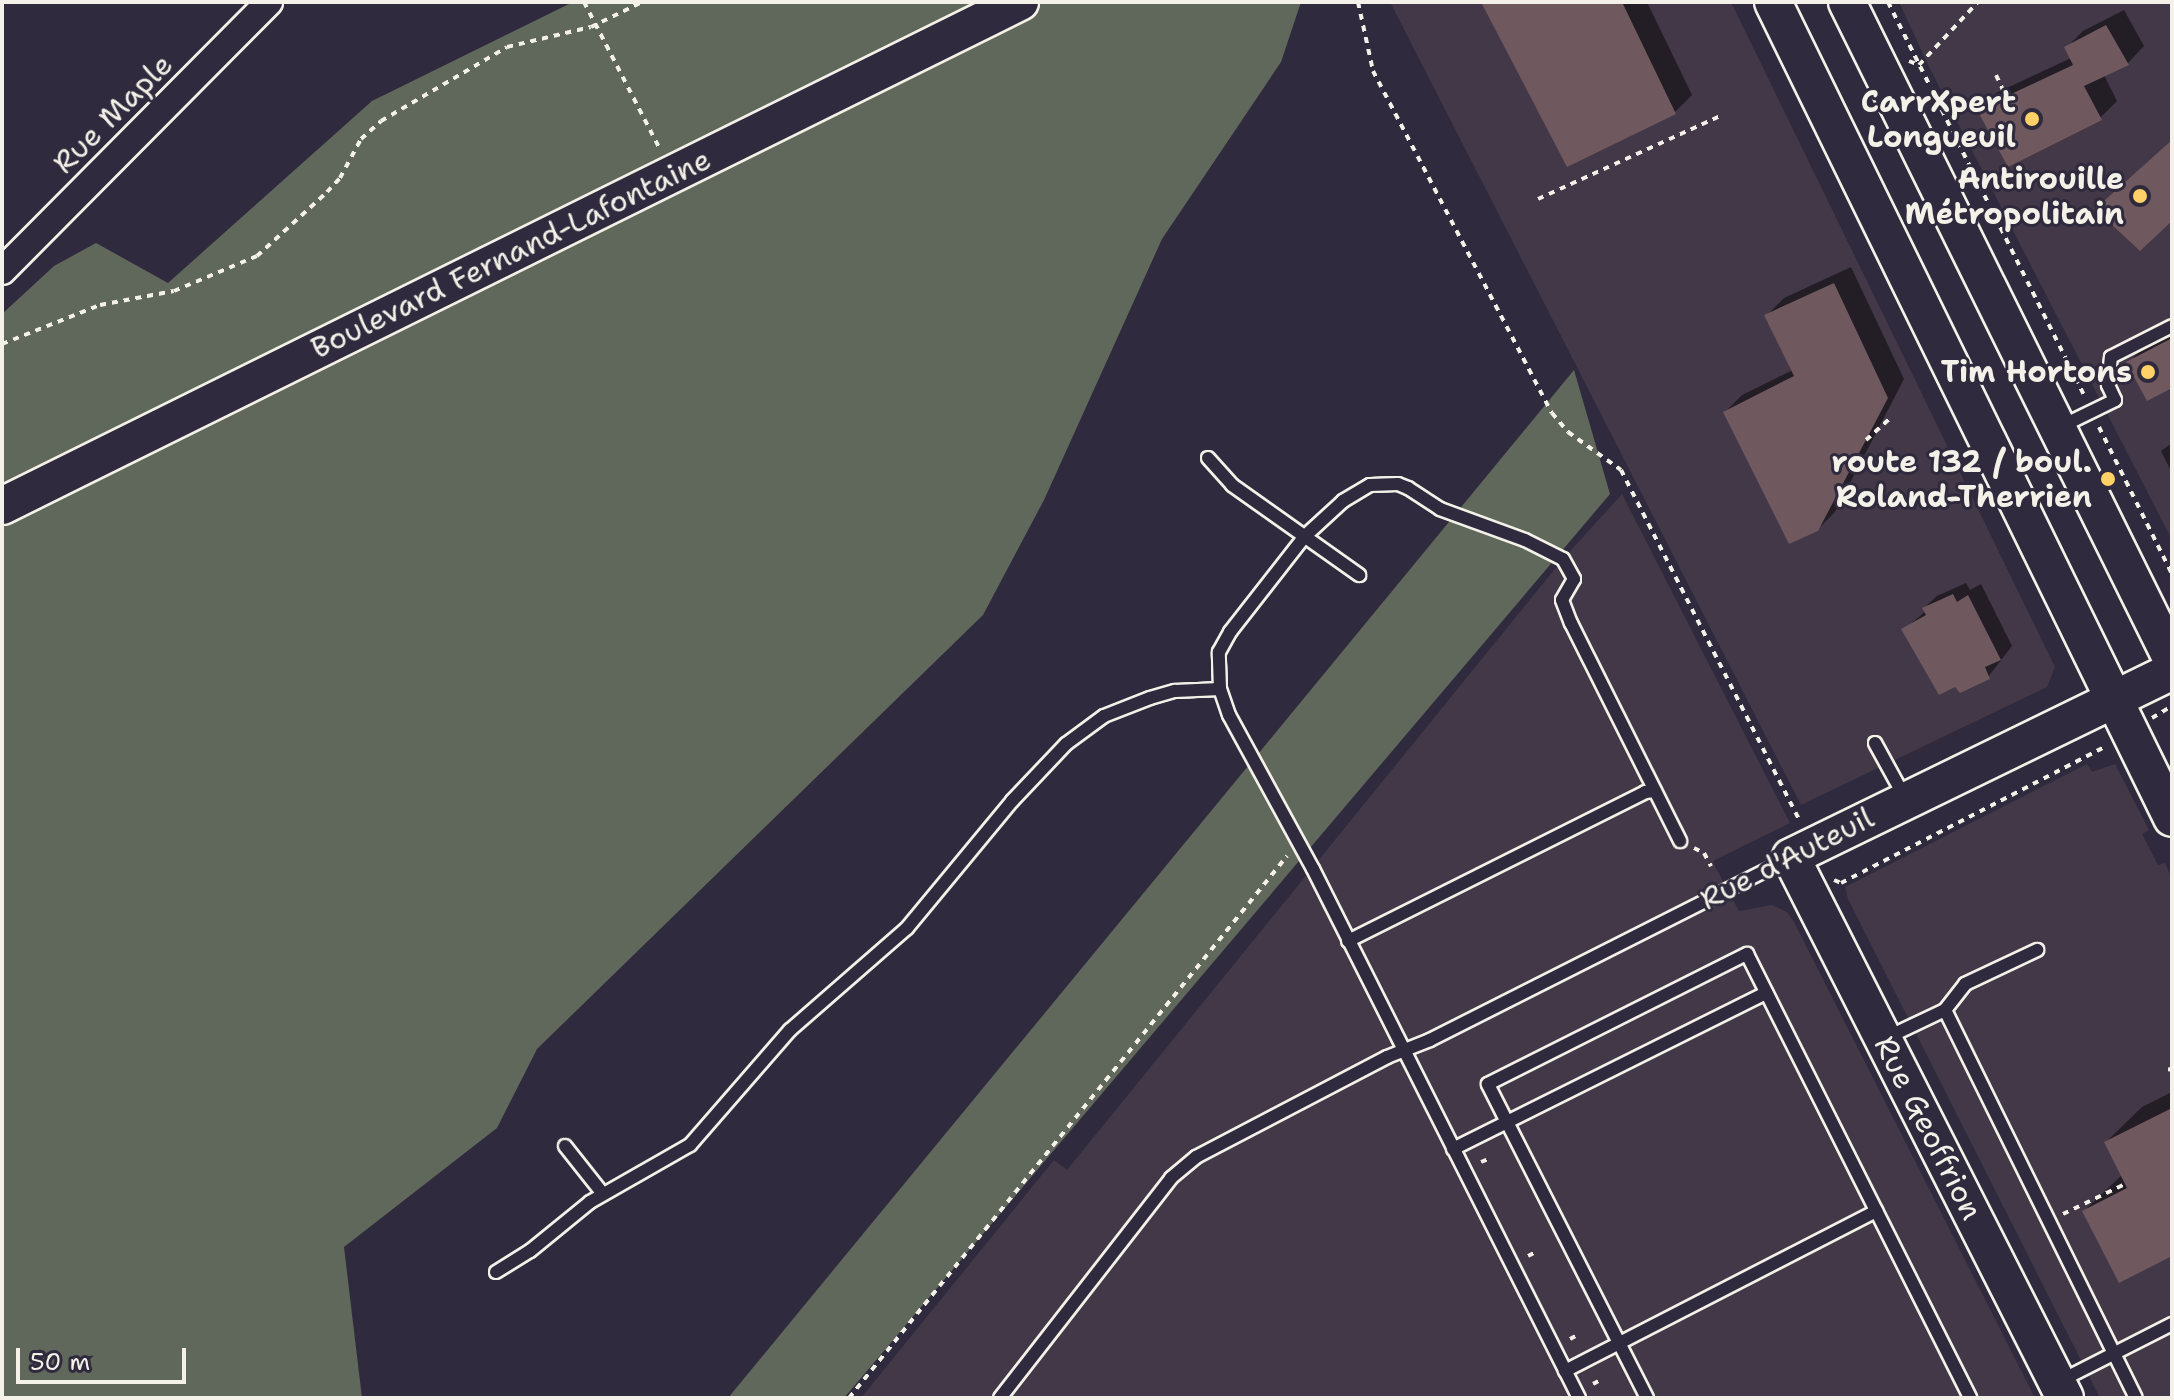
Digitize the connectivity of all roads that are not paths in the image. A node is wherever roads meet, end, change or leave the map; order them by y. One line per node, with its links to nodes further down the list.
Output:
1 (269, 2): 5 (street, Rue Maple)
2 (1020, 2): 9 (street, Boulevard Fernand-Lafontaine)
3 (1773, 2): 15 (street)
4 (1847, 2): 7 (street)
5 (2, 271)
6 (2172, 326): 7 (lane)
7 (2057, 429): 12 (street)
8 (1208, 458): 10 (lane)
9 (2, 506)
10 (1305, 536): 11 (lane); 14 (lane); 17 (lane)
11 (1359, 575)
12 (2172, 660)
13 (2172, 671): 15 (street, Rue d'Auteuil)
14 (1220, 689): 22 (lane); 31 (lane)
15 (2114, 699): 18 (street, Rue d'Auteuil); 19 (street)
16 (1875, 743): 18 (lane)
17 (1655, 791): 20 (lane); 22 (lane)
18 (1906, 800): 21 (street, Rue d'Auteuil)
19 (2172, 818)
20 (1680, 841)
21 (1791, 857): 26 (street, Rue Geoffrion); 27 (lane, Rue d'Auteuil)
22 (1348, 941): 27 (lane)
23 (2037, 950): 25 (lane)
24 (1766, 993): 28 (lane); 28 (lane); 32 (lane)
25 (1945, 1010): 26 (lane); 36 (lane)
26 (1883, 1039): 38 (street, Rue Geoffrion)
27 (1404, 1049): 30 (lane); 39 (lane, Rue d'Auteuil)
28 (1507, 1122): 30 (lane); 35 (lane)
29 (565, 1146): 31 (lane)
30 (1453, 1149): 37 (lane)
31 (603, 1194): 33 (lane)
32 (1876, 1211): 35 (lane); 42 (lane)
33 (496, 1272)
34 (2172, 1324): 36 (lane)
35 (1619, 1343): 37 (lane); 41 (lane)
36 (2113, 1353): 38 (lane); 43 (lane)
37 (1565, 1371): 40 (lane)
38 (2061, 1390)
39 (1000, 1398)
40 (1579, 1398)
41 (1647, 1398)
42 (1970, 1398)
43 (2136, 1398)

